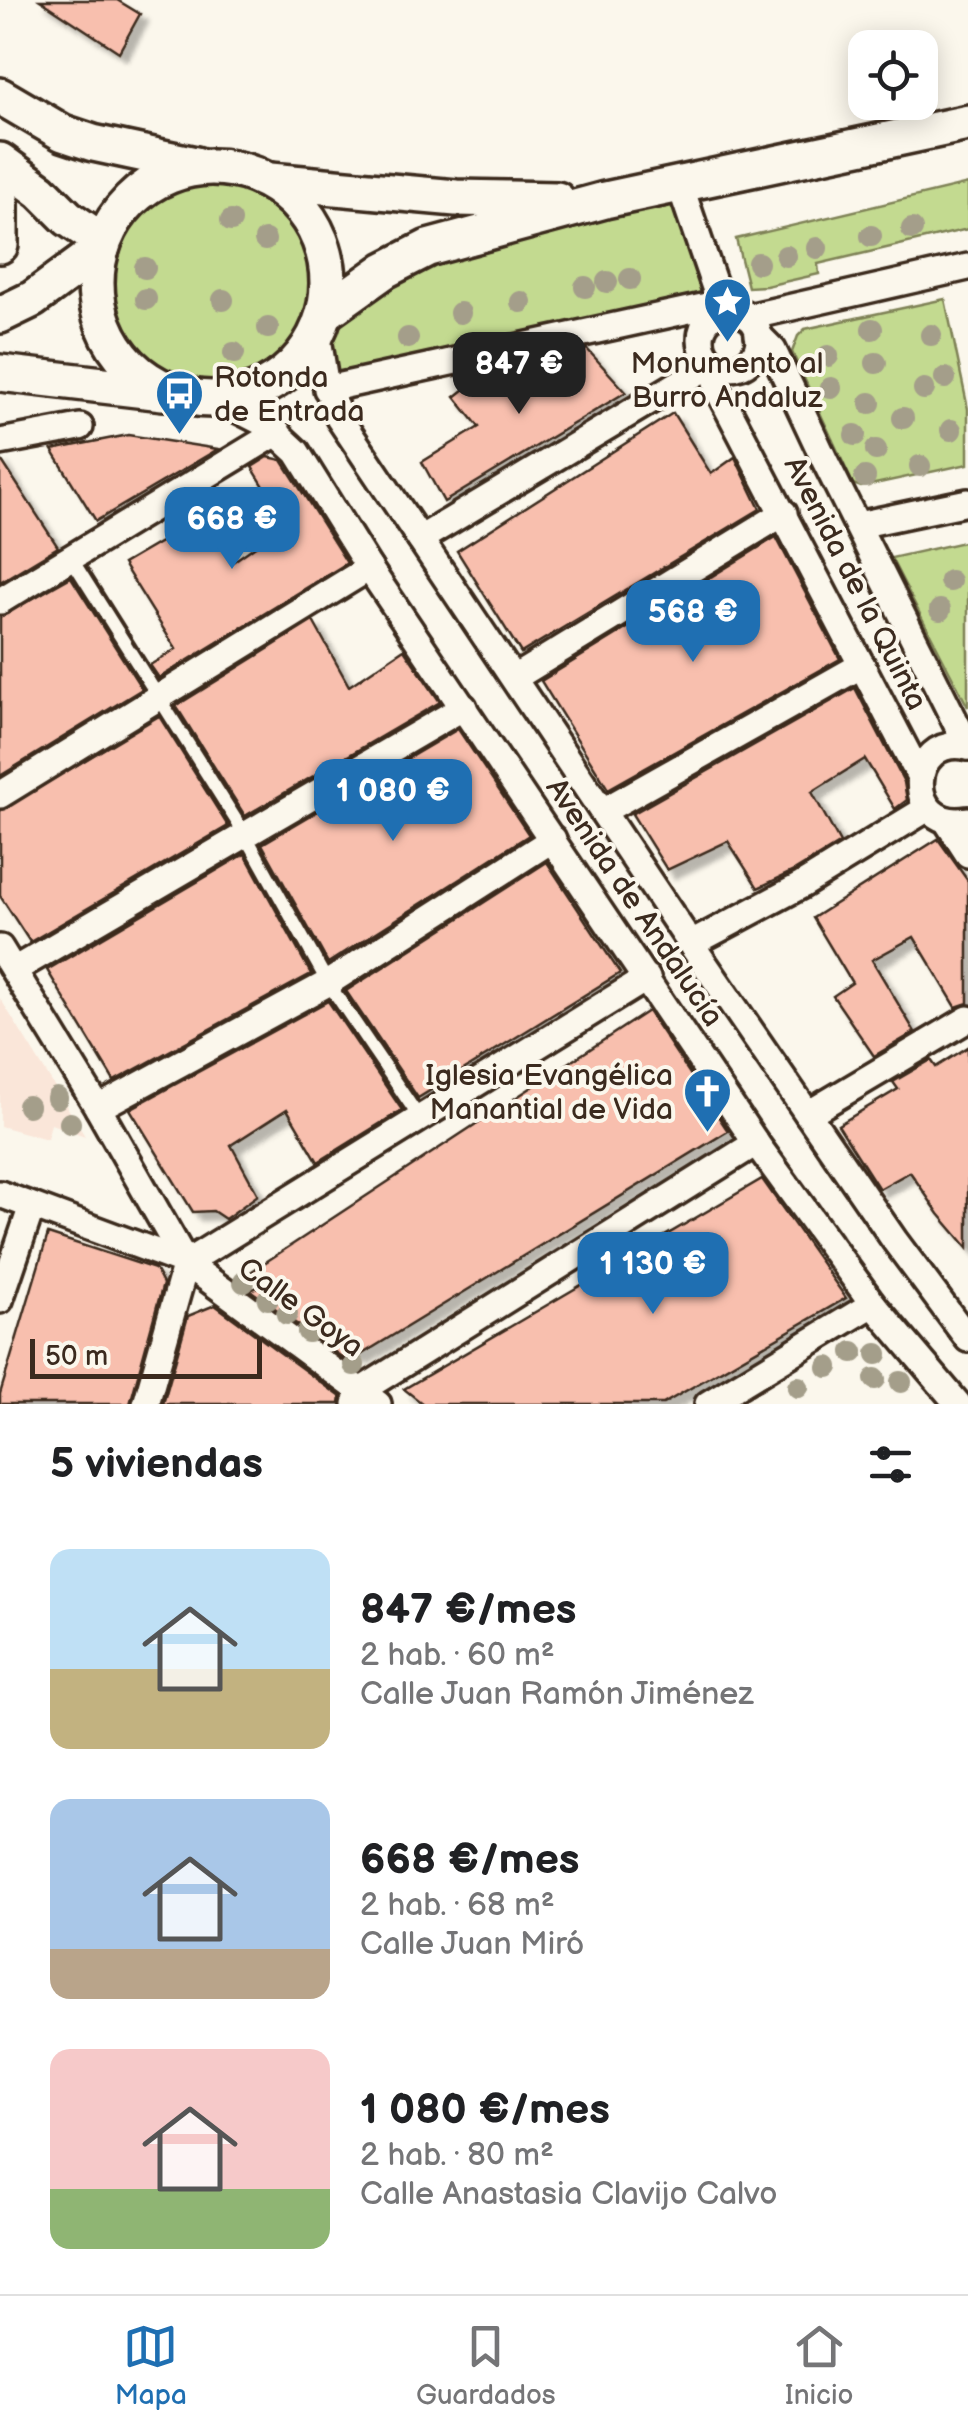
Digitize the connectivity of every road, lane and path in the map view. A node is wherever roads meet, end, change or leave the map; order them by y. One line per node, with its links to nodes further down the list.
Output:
1 (0, 96): 4 (main road)
2 (968, 123): 7 (main road)
3 (0, 161): 10 (main road)
4 (207, 168): 5 (main road); 10 (main road)
5 (269, 180): 8 (main road); 14 (main road)
6 (0, 182): 9 (main road)
7 (680, 185): 8 (main road); 13 (street, Avenida de la Quinta)
8 (605, 200): 14 (main road)
9 (0, 245)
10 (102, 245): 12 (main road); 18 (main road)
11 (968, 268): 13 (street)
12 (0, 315)
13 (738, 317): 15 (street, Avenida de la Quinta); 15 (street); 17 (street); 25 (street, Avenida de la Quinta)
14 (322, 322): 17 (street, Avenida de Andalucía); 19 (main road)
15 (713, 363): 24 (street, Avenida de la Quinta); 26 (street)
16 (0, 372): 18 (main road)
17 (327, 389): 26 (street, Avenida de Andalucía)
18 (175, 394): 19 (main road)
19 (219, 400): 21 (street, Avenida de Andalucía)
20 (80, 427): 22 (street)
21 (278, 432): 27 (street); 28 (street, Avenida de Andalucía)
22 (0, 442)
23 (968, 502): 25 (street)
24 (784, 514): 30 (street, Avenida de la Quinta); 31 (street)
25 (858, 526): 34 (street, Avenida de la Quinta)
26 (420, 539): 31 (street, Avenida de Andalucía)
27 (71, 558): 29 (street); 32 (lane)
28 (369, 568): 32 (street); 33 (street, Avenida de Andalucía)
29 (0, 601)
30 (862, 665): 35 (street, Avenida de la Quinta); 37 (street)
31 (514, 678): 37 (street, Avenida de Andalucía)
32 (158, 696): 36 (street); 39 (lane)
33 (464, 707): 39 (street); 40 (street, Avenida de Andalucía)
34 (968, 747): 35 (street)
35 (920, 777): 38 (street, Avenida de la Quinta)
36 (0, 795)
37 (603, 811): 42 (street, Avenida de Andalucía)
38 (947, 816): 41 (street); 42 (street)
39 (246, 836): 44 (street); 46 (lane)
40 (554, 839): 45 (street, Avenida de Andalucía); 46 (street)
41 (968, 854)
42 (692, 944): 49 (street, Avenida de Andalucía)
43 (0, 948): 44 (street)
44 (14, 970): 48 (street)
45 (647, 978): 50 (street); 51 (street, Avenida de Andalucía)
46 (328, 982): 48 (street); 50 (lane)
47 (968, 1020): 49 (street)
48 (98, 1108): 54 (street)
49 (808, 1114): 57 (street, Avenida de Andalucía)
50 (420, 1120): 54 (street)
51 (756, 1143): 56 (street, Avenida de Andalucía); 58 (street)
52 (0, 1194): 53 (street)
53 (32, 1206): 54 (street); 55 (street)
54 (186, 1263): 58 (street, Calle Goya); 59 (street)
55 (0, 1300)
56 (872, 1304): 60 (street); 61 (street, Avenida de Andalucía)
57 (968, 1338)
58 (364, 1400)
59 (146, 1404)
60 (708, 1404)
61 (958, 1404)

